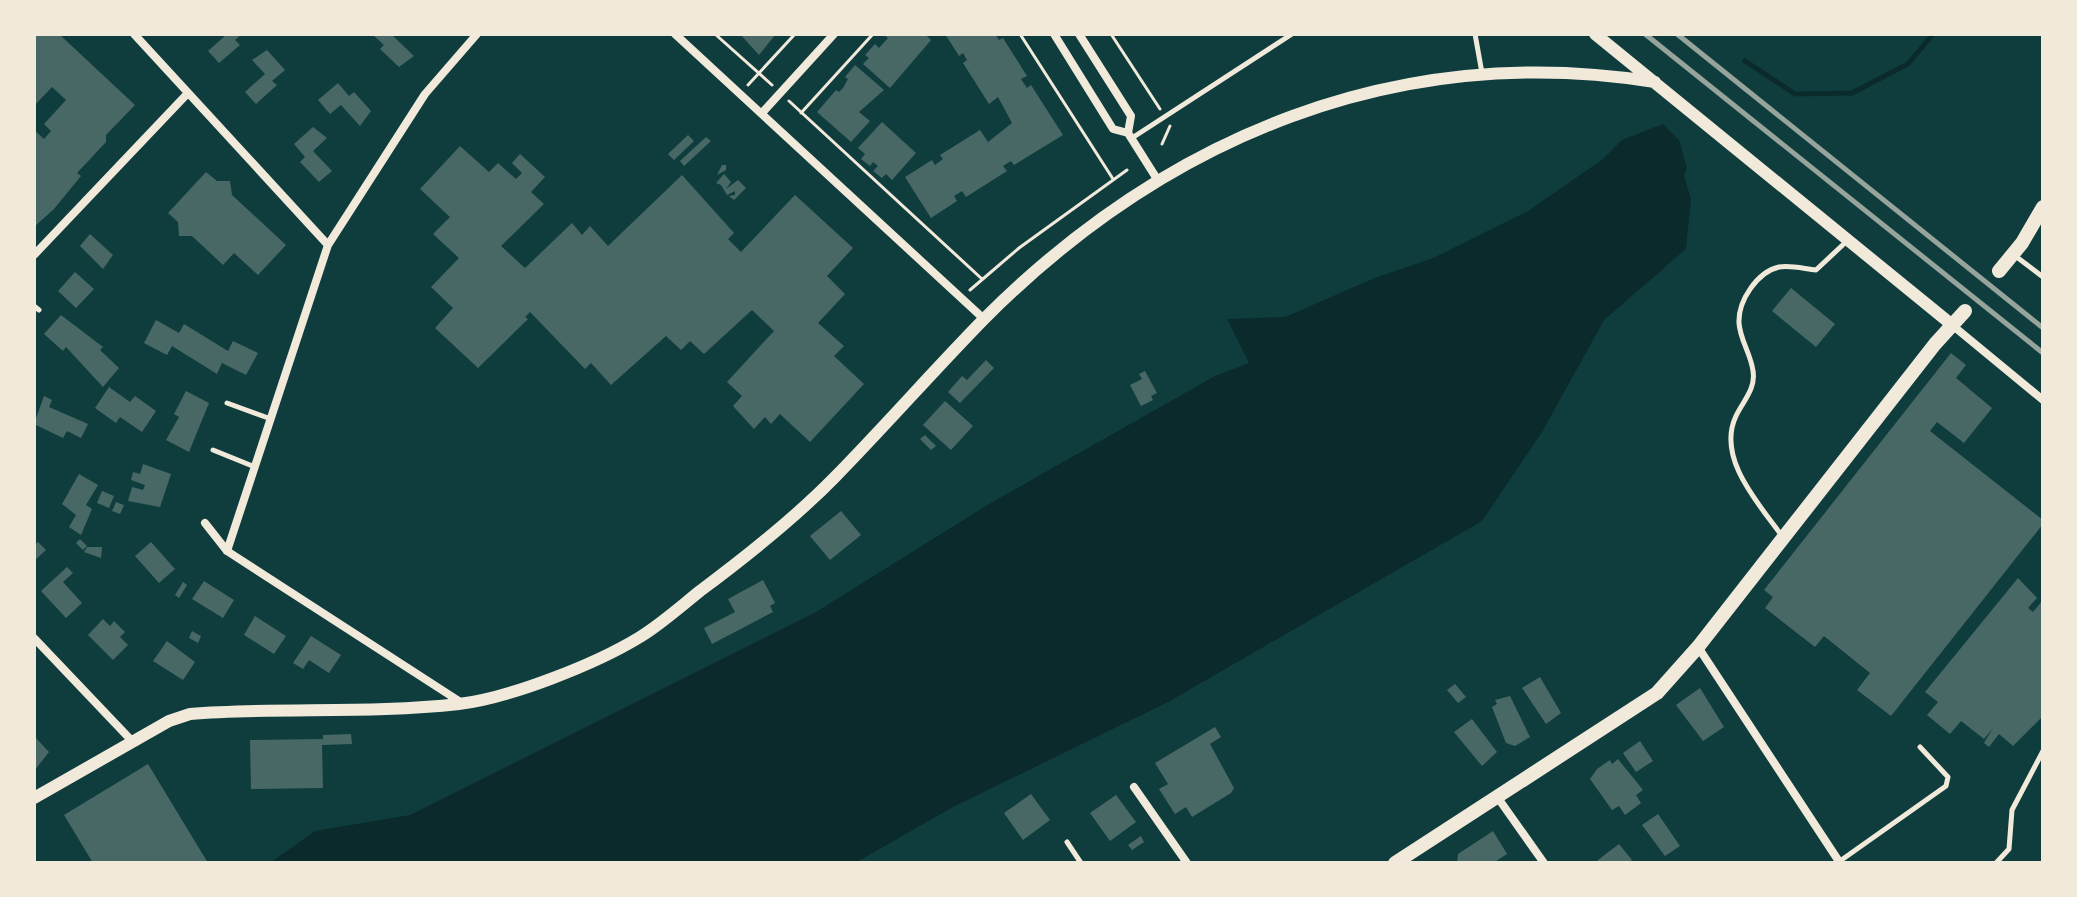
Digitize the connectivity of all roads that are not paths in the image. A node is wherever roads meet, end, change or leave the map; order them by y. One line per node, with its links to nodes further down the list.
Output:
1 (134, 34): 12 (street)
2 (477, 34): 18 (street)
3 (675, 34): 13 (street)
4 (834, 34): 13 (street)
5 (1054, 34): 14 (street)
6 (1079, 34): 14 (street)
7 (1292, 34): 14 (lane)
8 (1475, 34): 10 (lane)
9 (1595, 34): 11 (street)
10 (1482, 73): 11 (street); 15 (street)
11 (1655, 82): 17 (street)
12 (188, 93): 18 (street); 19 (street)
13 (762, 113): 24 (street)
14 (1130, 136): 15 (street)
15 (1157, 179): 24 (street)
16 (2043, 207): 20 (main road)
17 (1848, 240): 25 (street); 32 (lane)
18 (328, 245): 28 (street)
19 (34, 255)
20 (2014, 255): 21 (main road); 22 (lane)
21 (1999, 271)
22 (2043, 277)
23 (1965, 311): 25 (main road)
24 (984, 319): 36 (street)
25 (1951, 324): 26 (street); 32 (main road)
26 (2043, 400)
27 (227, 403): 28 (lane)
28 (271, 419): 30 (street)
29 (213, 450): 30 (lane)
30 (255, 467): 33 (street)
31 (205, 523): 33 (street)
32 (1783, 537): 35 (main road)
33 (227, 551): 36 (street)
34 (34, 638): 37 (street)
35 (1698, 647): 42 (main road); 44 (street)
36 (462, 703): 37 (street)
37 (132, 741): 41 (street)
38 (1920, 747): 44 (lane)
39 (2043, 751): 49 (lane)
40 (1134, 787): 46 (street)
41 (34, 798)
42 (1498, 798): 47 (main road); 48 (street)
43 (1067, 842): 45 (lane)
44 (1839, 862)
45 (1081, 863)
46 (1187, 863)
47 (1395, 863)
48 (1544, 863)
49 (1996, 863)

